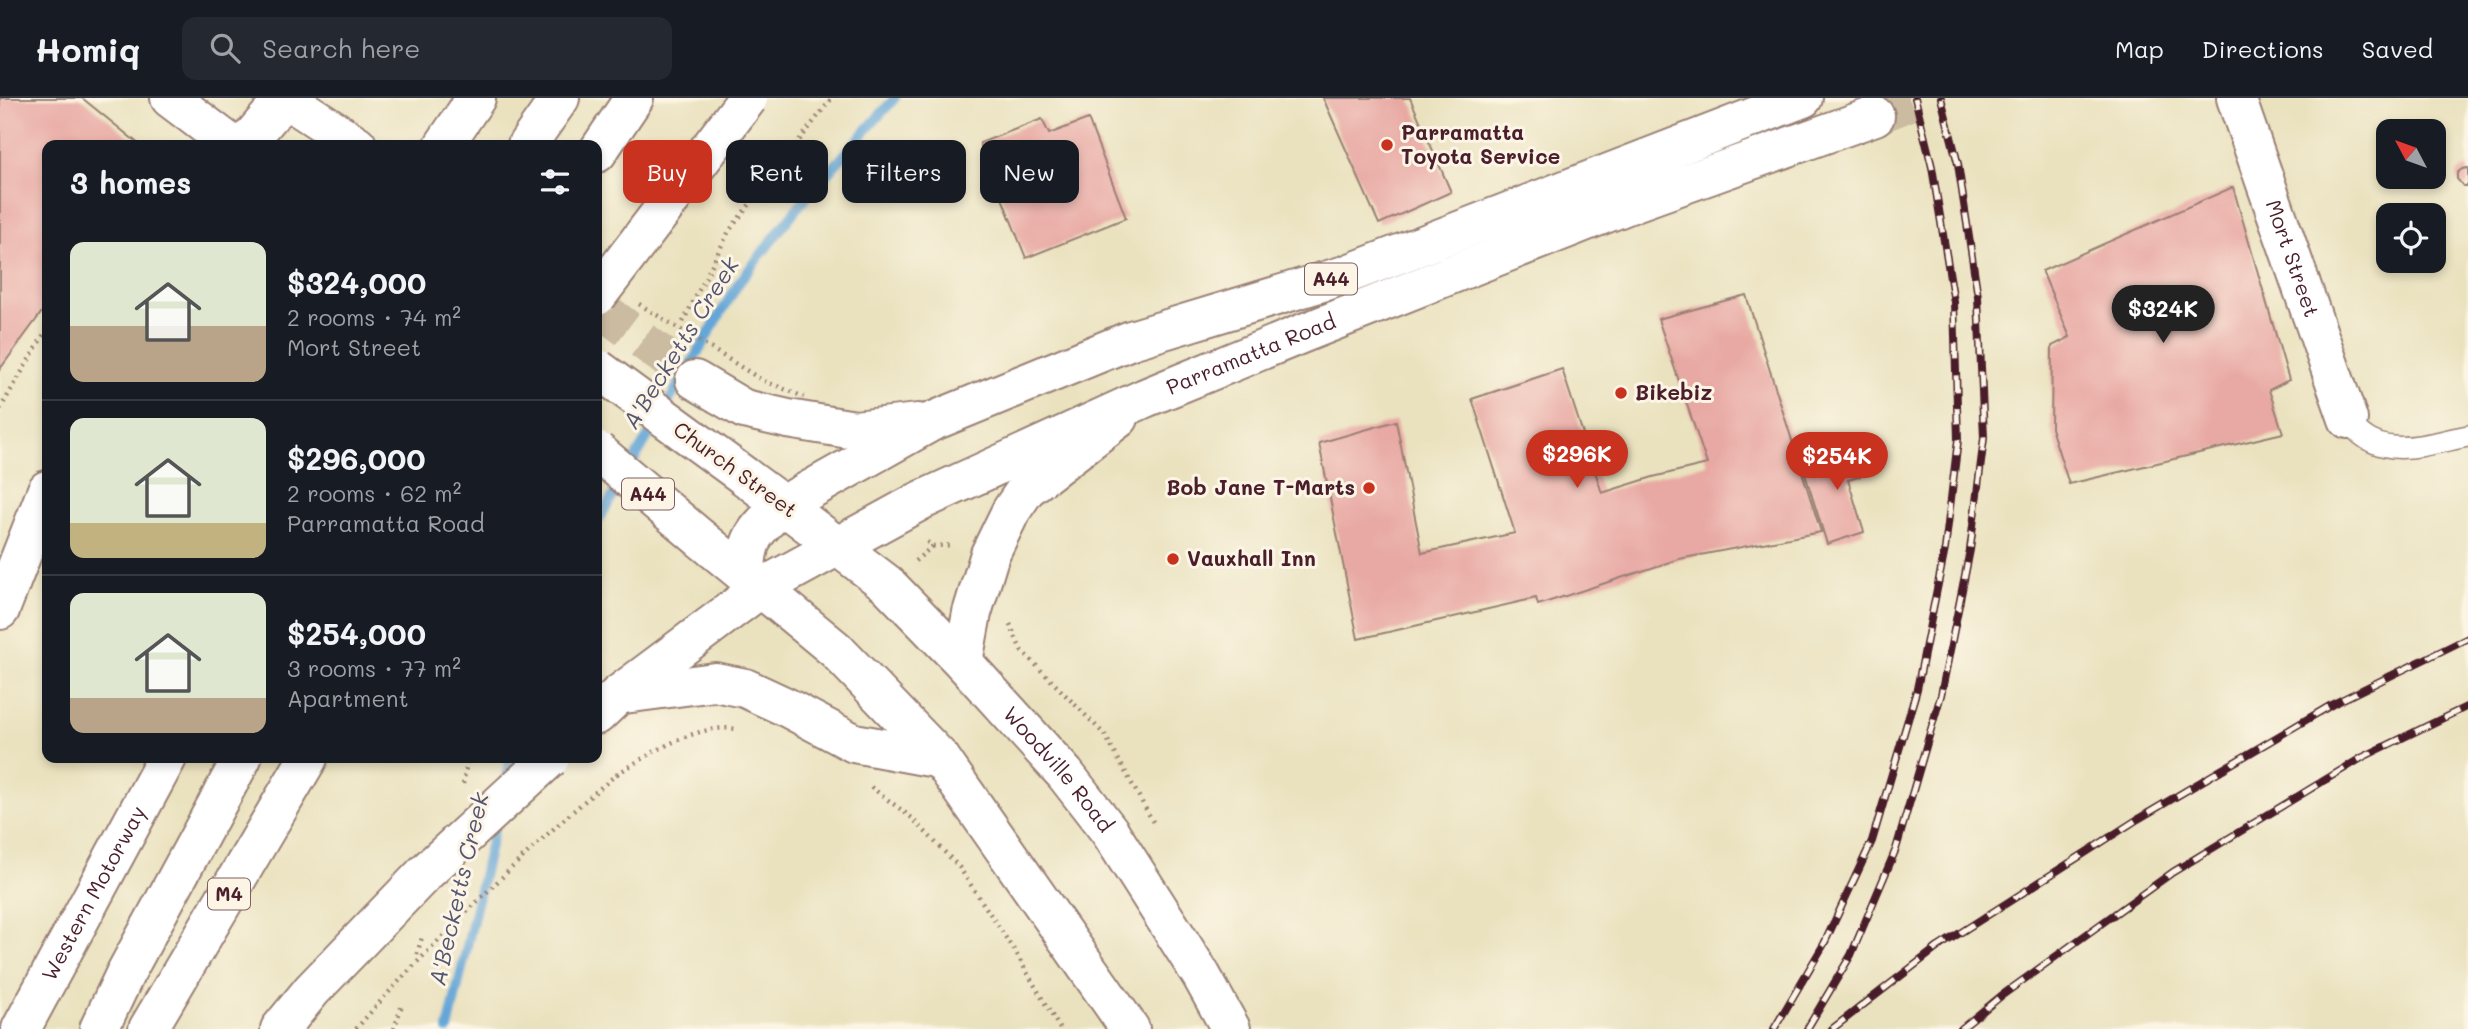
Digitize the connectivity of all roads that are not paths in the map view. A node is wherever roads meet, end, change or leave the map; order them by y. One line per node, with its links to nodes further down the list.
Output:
1 (170, 98): 10 (main road)
2 (285, 98): 11 (main road); 12 (main road)
3 (476, 98): 13 (main road)
4 (560, 98): 14 (main road)
5 (634, 98): 15 (main road)
6 (748, 98): 16 (main road, bridge)
7 (1803, 98): 21 (main road, Parramatta Road / A44)
8 (2235, 98): 20 (main road, Mort Street)
9 (1875, 116): 19 (main road, Parramatta Road / A44)
10 (225, 140)
11 (249, 140)
12 (349, 140)
13 (447, 140)
14 (531, 140)
15 (602, 146)
16 (614, 298)
17 (602, 372): 25 (main road, Church Street, bridge)
18 (695, 380): 21 (main road, A44)
19 (1145, 398): 26 (main road, Parramatta Road / A44); 29 (main road)
20 (2348, 419): 22 (lane)
21 (931, 422): 25 (main road, Parramatta Road / A44)
22 (2468, 436)
23 (602, 455): 27 (main road, A44, bridge)
24 (42, 501): 28 (main road)
25 (783, 505): 26 (main road, Church Street); 27 (main road, Parramatta Road / A44)
26 (838, 546): 27 (main road, Parramatta Road / A44); 29 (main road, Woodville Road)
27 (754, 581): 30 (main road); 31 (main road)
28 (0, 610)
29 (963, 662): 36 (main road, Woodville Road)
30 (608, 705): 31 (main road)
31 (941, 760): 41 (main road)
32 (164, 763): 37 (main road, Western Motorway)
33 (239, 763): 38 (main road, M4)
34 (305, 763): 39 (main road, M4)
35 (545, 763): 40 (main road, bridge)
36 (1201, 975): 42 (main road); 43 (main road, Woodville Road)
37 (20, 1029)
38 (99, 1029)
39 (148, 1029)
40 (280, 1029)
41 (1130, 1029)
42 (1217, 1029)
43 (1231, 1029)

